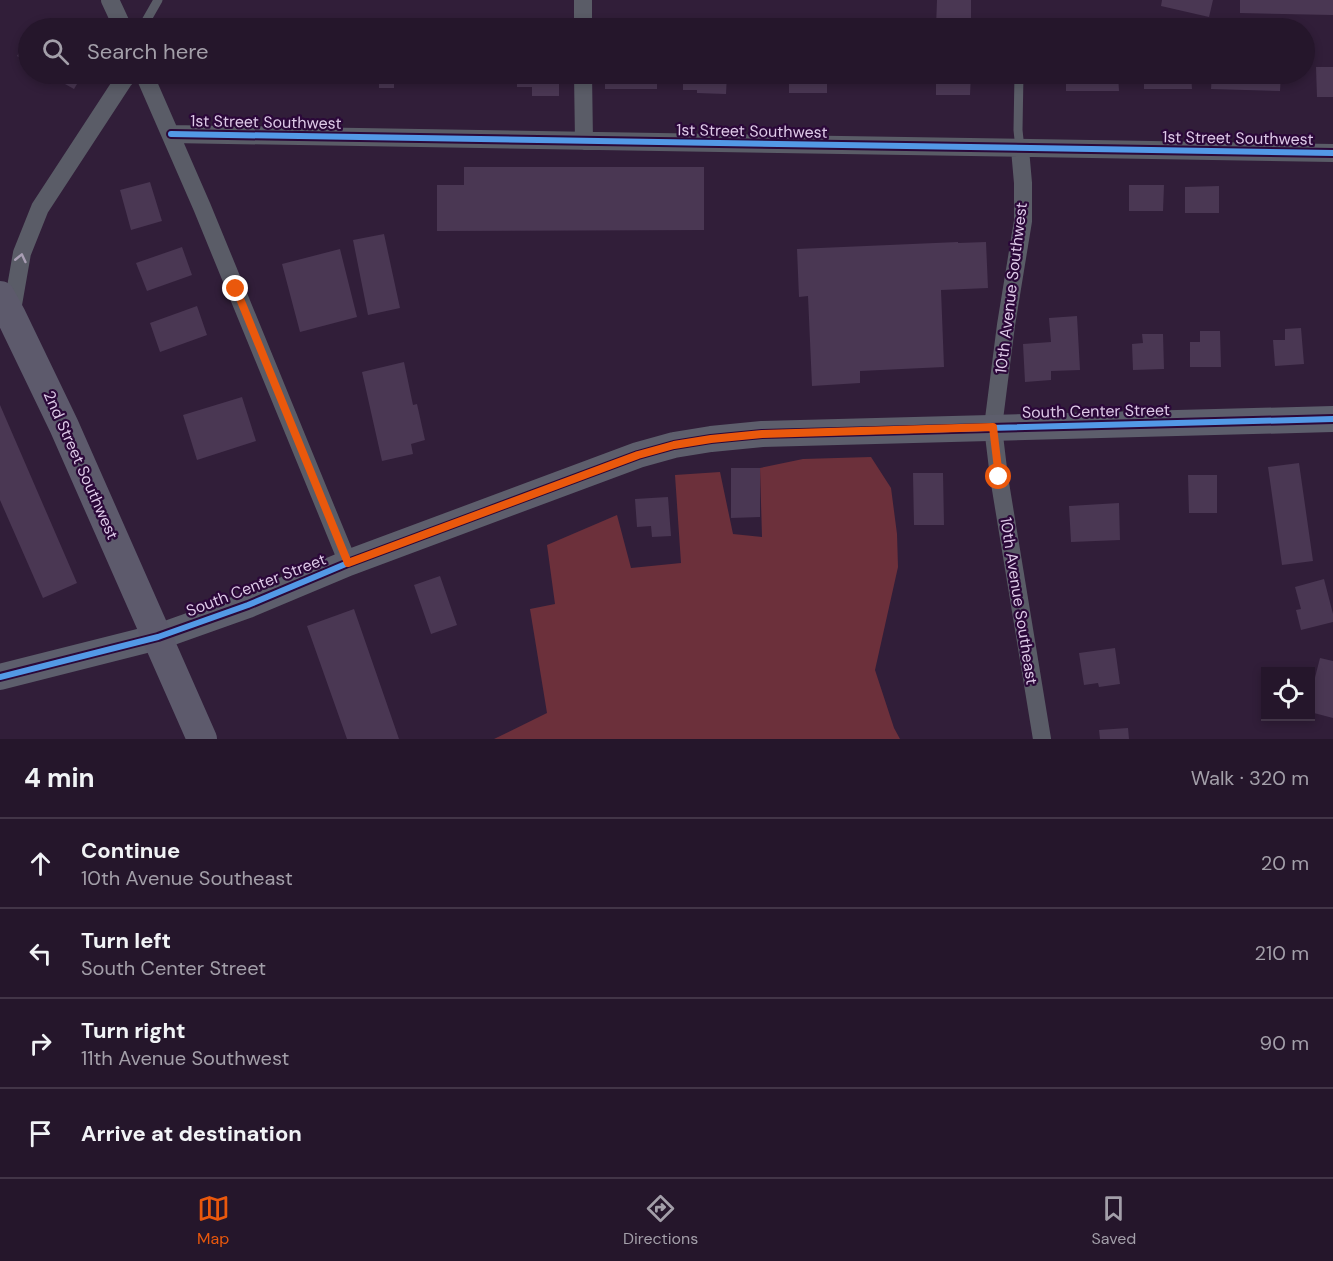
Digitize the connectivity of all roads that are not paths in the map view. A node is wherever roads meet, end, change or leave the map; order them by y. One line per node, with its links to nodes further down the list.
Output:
1 (110, 0): 4 (street)
2 (158, 0): 5 (lane)
3 (583, 0): 6 (street)
4 (118, 18)
5 (148, 18)
6 (583, 18)
7 (121, 84): 15 (street, one-way to 7)
8 (148, 84): 11 (street)
9 (583, 84): 12 (street)
10 (1019, 84): 13 (lane)
11 (171, 134): 12 (street, 1st Street Southwest); 18 (street)
12 (584, 141): 13 (street, 1st Street Southwest)
13 (1020, 149): 14 (street, 1st Street Southwest); 17 (street, 10th Avenue Southwest)
14 (1333, 153)
15 (6, 306): 19 (main road, 2nd Street Southwest)
16 (1333, 419): 17 (street, South Center Street)
17 (993, 427): 18 (street, South Center Street); 22 (street, 10th Avenue Southeast)
18 (348, 563): 19 (street, South Center Street)
19 (158, 637): 20 (street, South Center Street); 21 (main road, 2nd Street Southwest)
20 (0, 677)
21 (202, 739)
22 (1042, 739)

